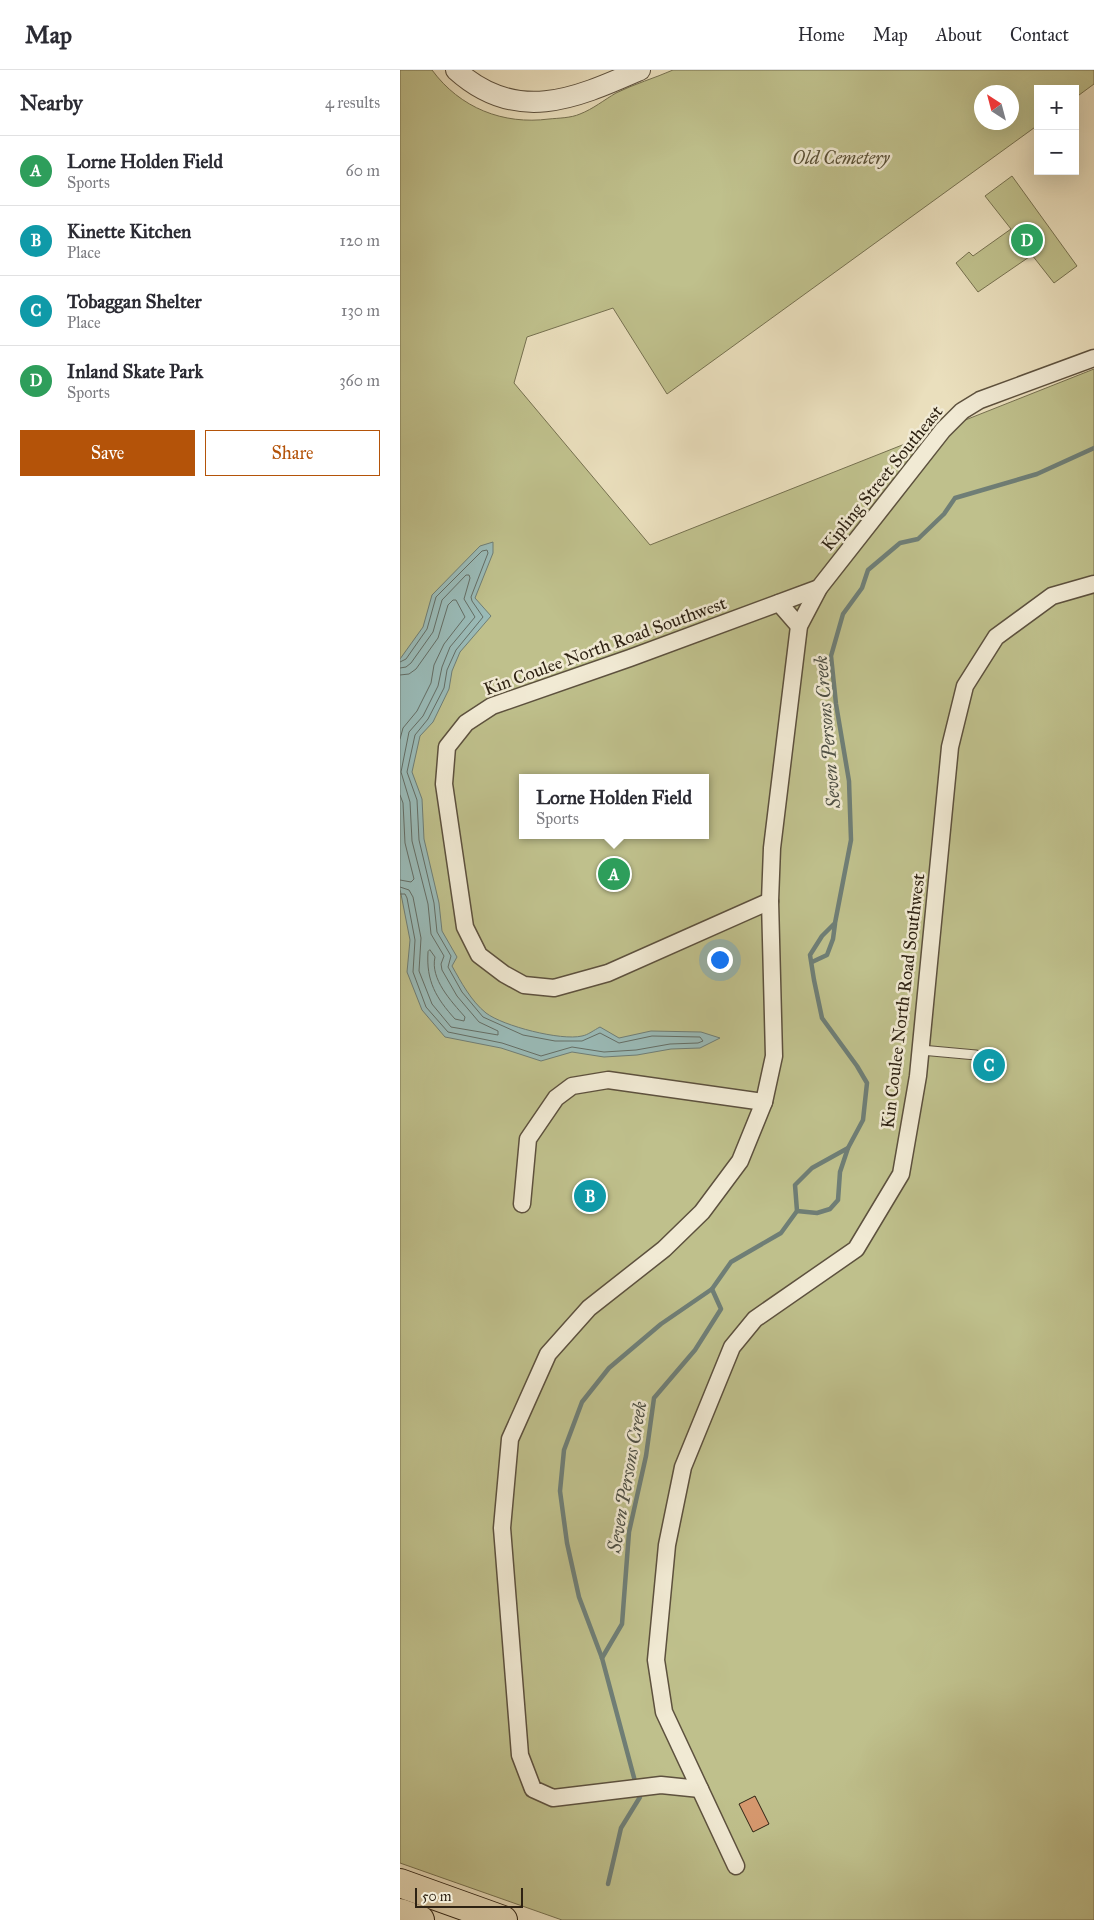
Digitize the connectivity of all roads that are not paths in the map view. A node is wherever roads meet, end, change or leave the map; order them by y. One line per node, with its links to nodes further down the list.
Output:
1 (456, 70): 2 (street)
2 (640, 70)
3 (1094, 358): 5 (street, Kipling Street Southeast)
4 (1094, 584): 9 (street, Kin Coulee North Road Southwest)
5 (819, 588): 6 (street, Kin Coulee North Road Southwest); 7 (street)
6 (779, 603): 7 (street); 8 (street, Kin Coulee North Road Southwest)
7 (799, 626): 8 (street)
8 (770, 901): 11 (street)
9 (921, 1050): 10 (lane); 13 (street, Kin Coulee North Road Southwest)
10 (976, 1055)
11 (764, 1102): 12 (street); 13 (street)
12 (522, 1204)
13 (700, 1789): 14 (street, Kin Coulee North Road Southwest)
14 (736, 1866)
15 (400, 1883): 18 (highway)
16 (400, 1913): 17 (highway)
17 (420, 1920)
18 (503, 1920)

